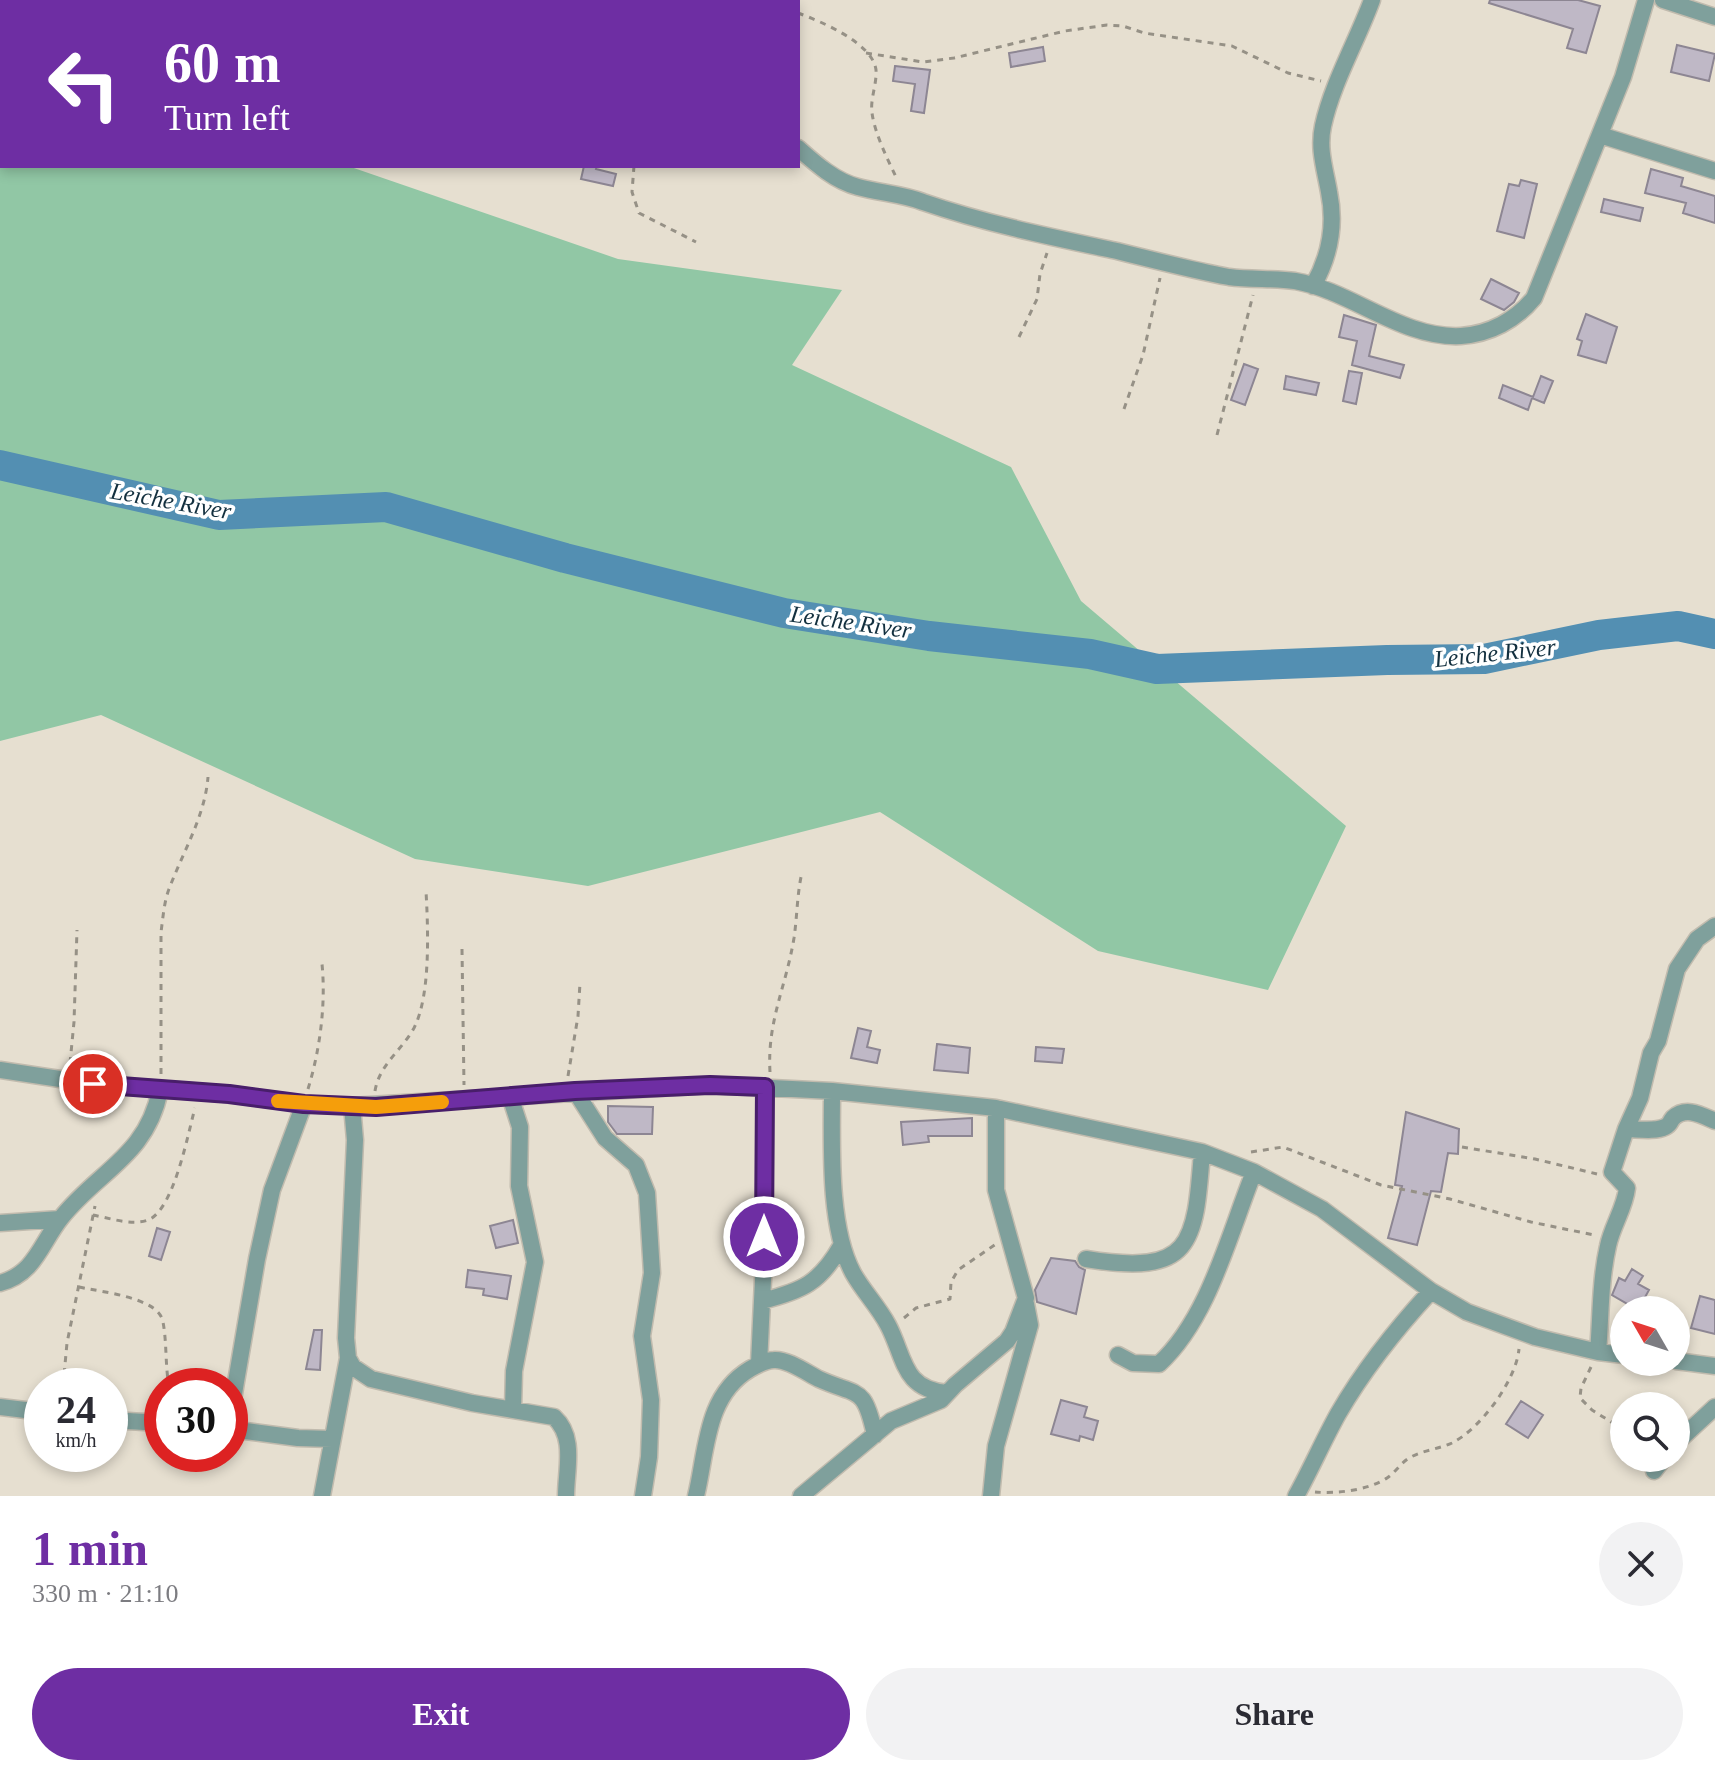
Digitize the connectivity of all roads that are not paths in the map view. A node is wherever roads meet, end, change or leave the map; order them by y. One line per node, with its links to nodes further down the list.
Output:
1 (1372, 0): 8 (street)
2 (1646, 0): 5 (street)
3 (1663, 0): 4 (street)
4 (1715, 17)
5 (1600, 135): 7 (street); 8 (street)
6 (800, 149): 8 (street)
7 (1715, 171)
8 (1313, 286)
9 (1715, 926): 20 (street)
10 (0, 1070): 12 (street)
11 (768, 1087): 13 (street); 14 (street); 29 (street)
12 (160, 1090): 16 (street); 23 (street)
13 (572, 1091): 15 (street); 51 (street)
14 (832, 1091): 18 (street); 25 (street)
15 (510, 1096): 17 (street); 42 (street)
16 (304, 1104): 17 (street); 38 (street)
17 (352, 1106): 34 (street)
18 (996, 1108): 21 (street); 30 (street)
19 (1715, 1121): 20 (street)
20 (1626, 1129): 31 (street)
21 (1202, 1152): 22 (street); 26 (street)
22 (1254, 1172): 28 (street); 33 (street)
23 (60, 1219): 24 (street); 27 (street)
24 (0, 1223)
25 (841, 1246): 29 (street); 39 (street)
26 (1086, 1259)
27 (0, 1283)
28 (1431, 1291): 31 (street); 48 (street)
29 (762, 1301): 36 (street)
30 (1026, 1304): 39 (street); 54 (street)
31 (1598, 1352): 32 (street)
32 (1610, 1353)
33 (1118, 1355)
34 (348, 1358): 42 (street); 47 (street)
35 (1690, 1363): 37 (street)
36 (759, 1364): 46 (street); 52 (street)
37 (1715, 1366)
38 (238, 1368)
39 (947, 1393): 46 (street)
40 (0, 1407): 43 (street)
41 (1715, 1407): 44 (street)
42 (513, 1409): 50 (street)
43 (24, 1410)
44 (1690, 1430)
45 (248, 1431): 47 (street)
46 (875, 1435): 53 (street)
47 (332, 1439): 49 (street)
48 (1298, 1493)
49 (322, 1496)
50 (566, 1496)
51 (643, 1496)
52 (696, 1496)
53 (801, 1496)
54 (991, 1496)

